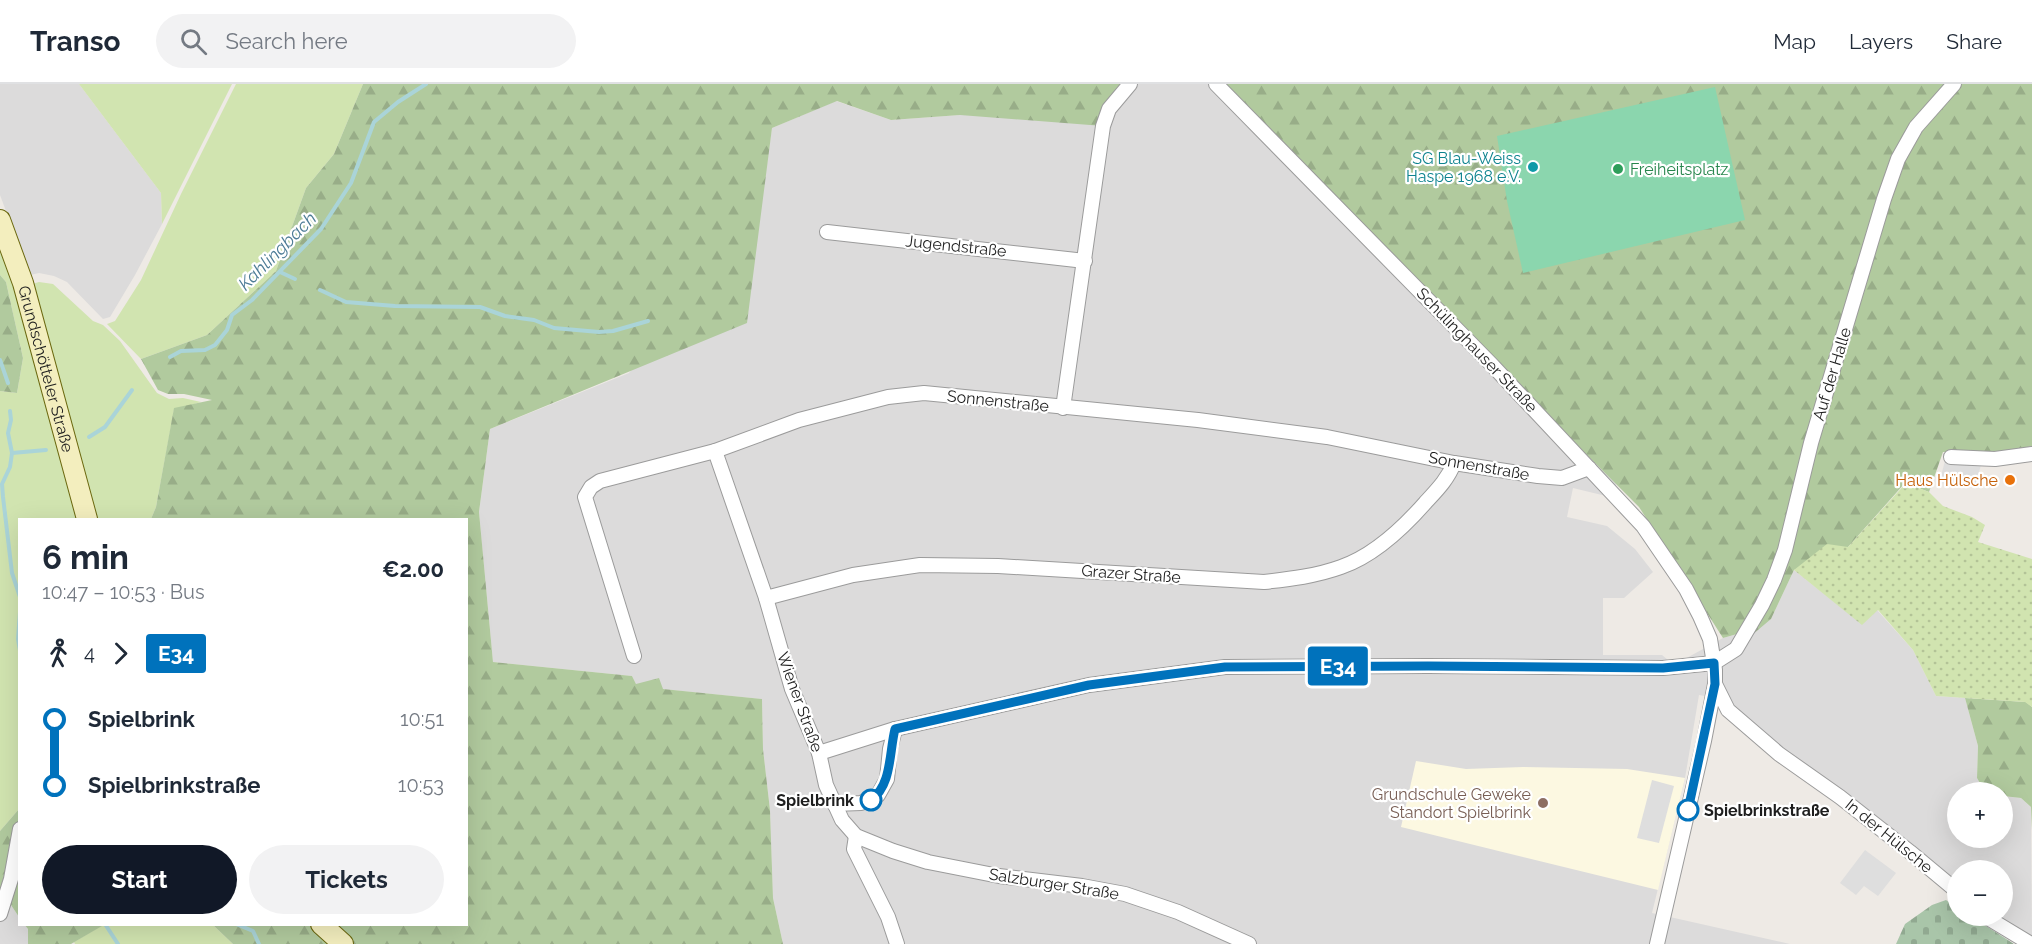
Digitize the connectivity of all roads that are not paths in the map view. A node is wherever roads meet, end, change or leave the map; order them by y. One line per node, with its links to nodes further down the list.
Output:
1 (1130, 84): 6 (street)
2 (1216, 84): 12 (street, Schülinghauser Straße)
3 (1954, 84): 16 (street, Auf der Halle)
4 (0, 220): 13 (main road, Grundschötteler Straße)
5 (827, 232): 6 (street, Jugendstraße)
6 (1085, 261): 7 (street)
7 (1063, 408): 8 (street, Sonnenstraße); 11 (street, Sonnenstraße)
8 (715, 451): 14 (street, Wiener Straße); 15 (street, Sonnenstraße)
9 (2032, 454): 10 (street)
10 (1952, 457)
11 (1454, 463): 12 (street, Sonnenstraße); 14 (street, Grazer Straße)
12 (1589, 468): 16 (street, Schülinghauser Straße)
13 (87, 518)
14 (766, 598): 19 (street, Wiener Straße)
15 (634, 656)
16 (1714, 663): 17 (street, Schülinghauser Straße); 18 (street)
17 (1715, 684): 23 (street, In der Hülsche); 30 (street)
18 (895, 729): 19 (street); 20 (street)
19 (819, 753): 20 (street, Wiener Straße)
20 (834, 804): 21 (street, Wiener Straße)
21 (856, 836): 28 (street, Wiener Straße); 29 (street, Salzburger Straße)
22 (18, 840): 24 (street)
23 (1947, 883)
24 (0, 914)
25 (323, 926): 27 (main road)
26 (2001, 926): 31 (street)
27 (343, 944)
28 (897, 944)
29 (1249, 944)
30 (1657, 944)
31 (2031, 944)

